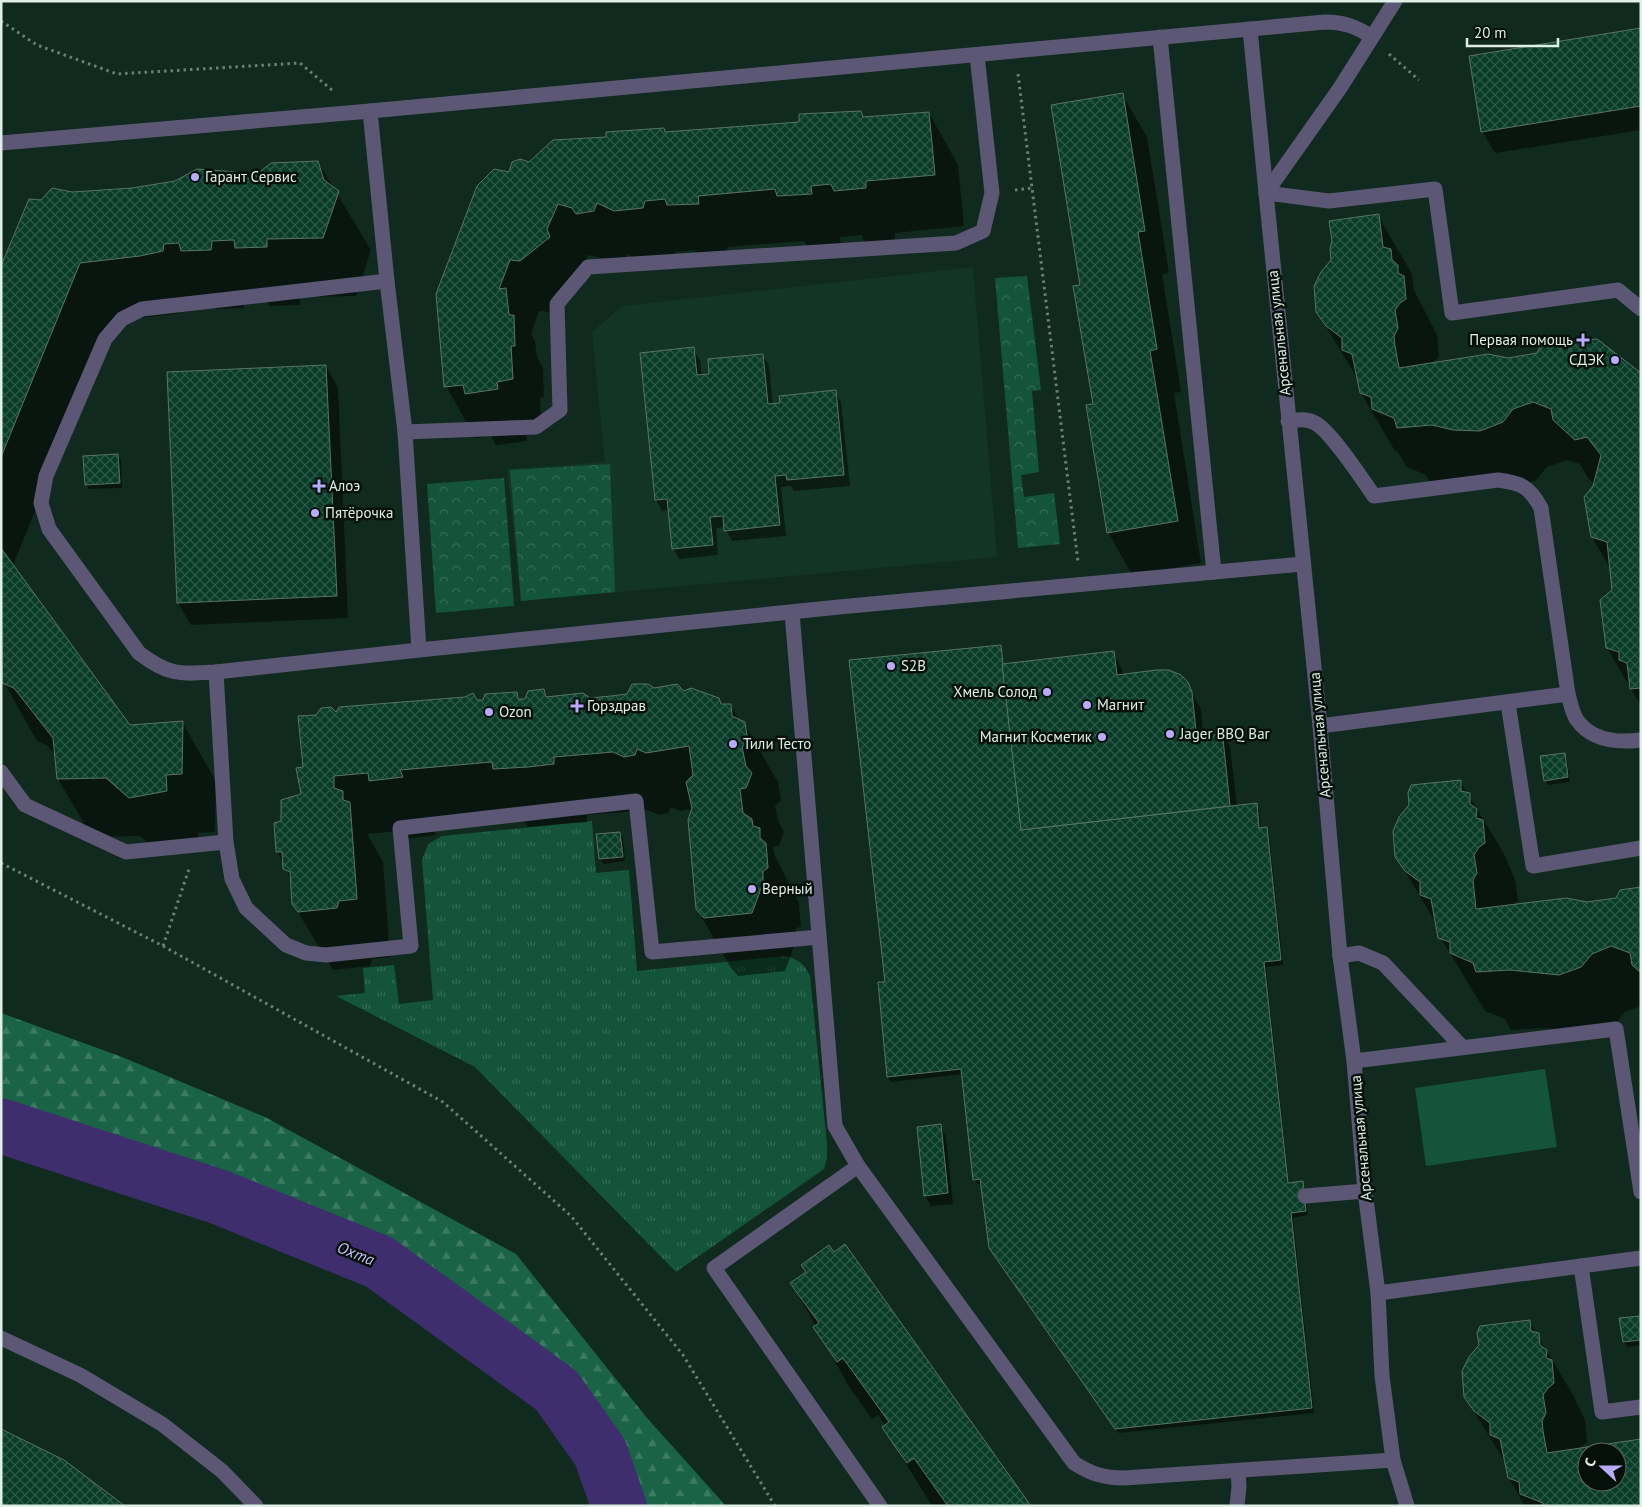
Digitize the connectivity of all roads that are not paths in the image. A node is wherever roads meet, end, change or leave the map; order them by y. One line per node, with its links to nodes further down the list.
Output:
1 (1395, 1): 4 (street)
2 (1250, 28): 3 (street); 4 (street); 8 (street, Арсенальная улица)
3 (1160, 37): 5 (street); 14 (street)
4 (1372, 37): 8 (street)
5 (977, 55): 6 (street); 12 (street)
6 (364, 111): 7 (street); 9 (street)
7 (1, 143)
8 (1266, 193): 10 (street); 11 (street, Арсенальная улица)
9 (387, 281): 12 (street); 17 (street)
10 (1641, 309)
11 (1288, 421): 13 (street, Арсенальная улица); 18 (street)
12 (405, 432): 16 (street)
13 (1302, 564): 14 (street); 20 (street, Арсенальная улица)
14 (1214, 572): 15 (street)
15 (792, 613): 16 (street); 25 (street)
16 (419, 650): 17 (street)
17 (216, 672): 23 (street)
18 (1568, 694): 19 (street); 21 (street)
19 (1508, 703): 20 (street); 24 (street)
20 (1320, 726): 26 (street, Арсенальная улица)
21 (1641, 740)
22 (1, 772): 23 (street)
23 (226, 842): 25 (street)
24 (1641, 848)
25 (819, 937): 29 (street)
26 (1340, 956): 27 (street); 28 (street, Арсенальная улица)
27 (1462, 1046): 28 (street); 31 (street)
28 (1354, 1061): 30 (street, Арсенальная улица)
29 (858, 1166): 39 (street); 41 (street)
30 (1365, 1191): 32 (street); 35 (street, Арсенальная улица)
31 (1641, 1192)
32 (1305, 1196)
33 (1641, 1258): 34 (street)
34 (1581, 1266): 35 (street); 37 (street)
35 (1378, 1293): 38 (street, Арсенальная улица)
36 (1, 1338): 40 (street)
37 (1641, 1407)
38 (1393, 1460): 39 (street); 43 (street, Арсенальная улица)
39 (1238, 1470): 42 (street)
40 (256, 1506)
41 (880, 1506)
42 (1237, 1506)
43 (1407, 1506)

